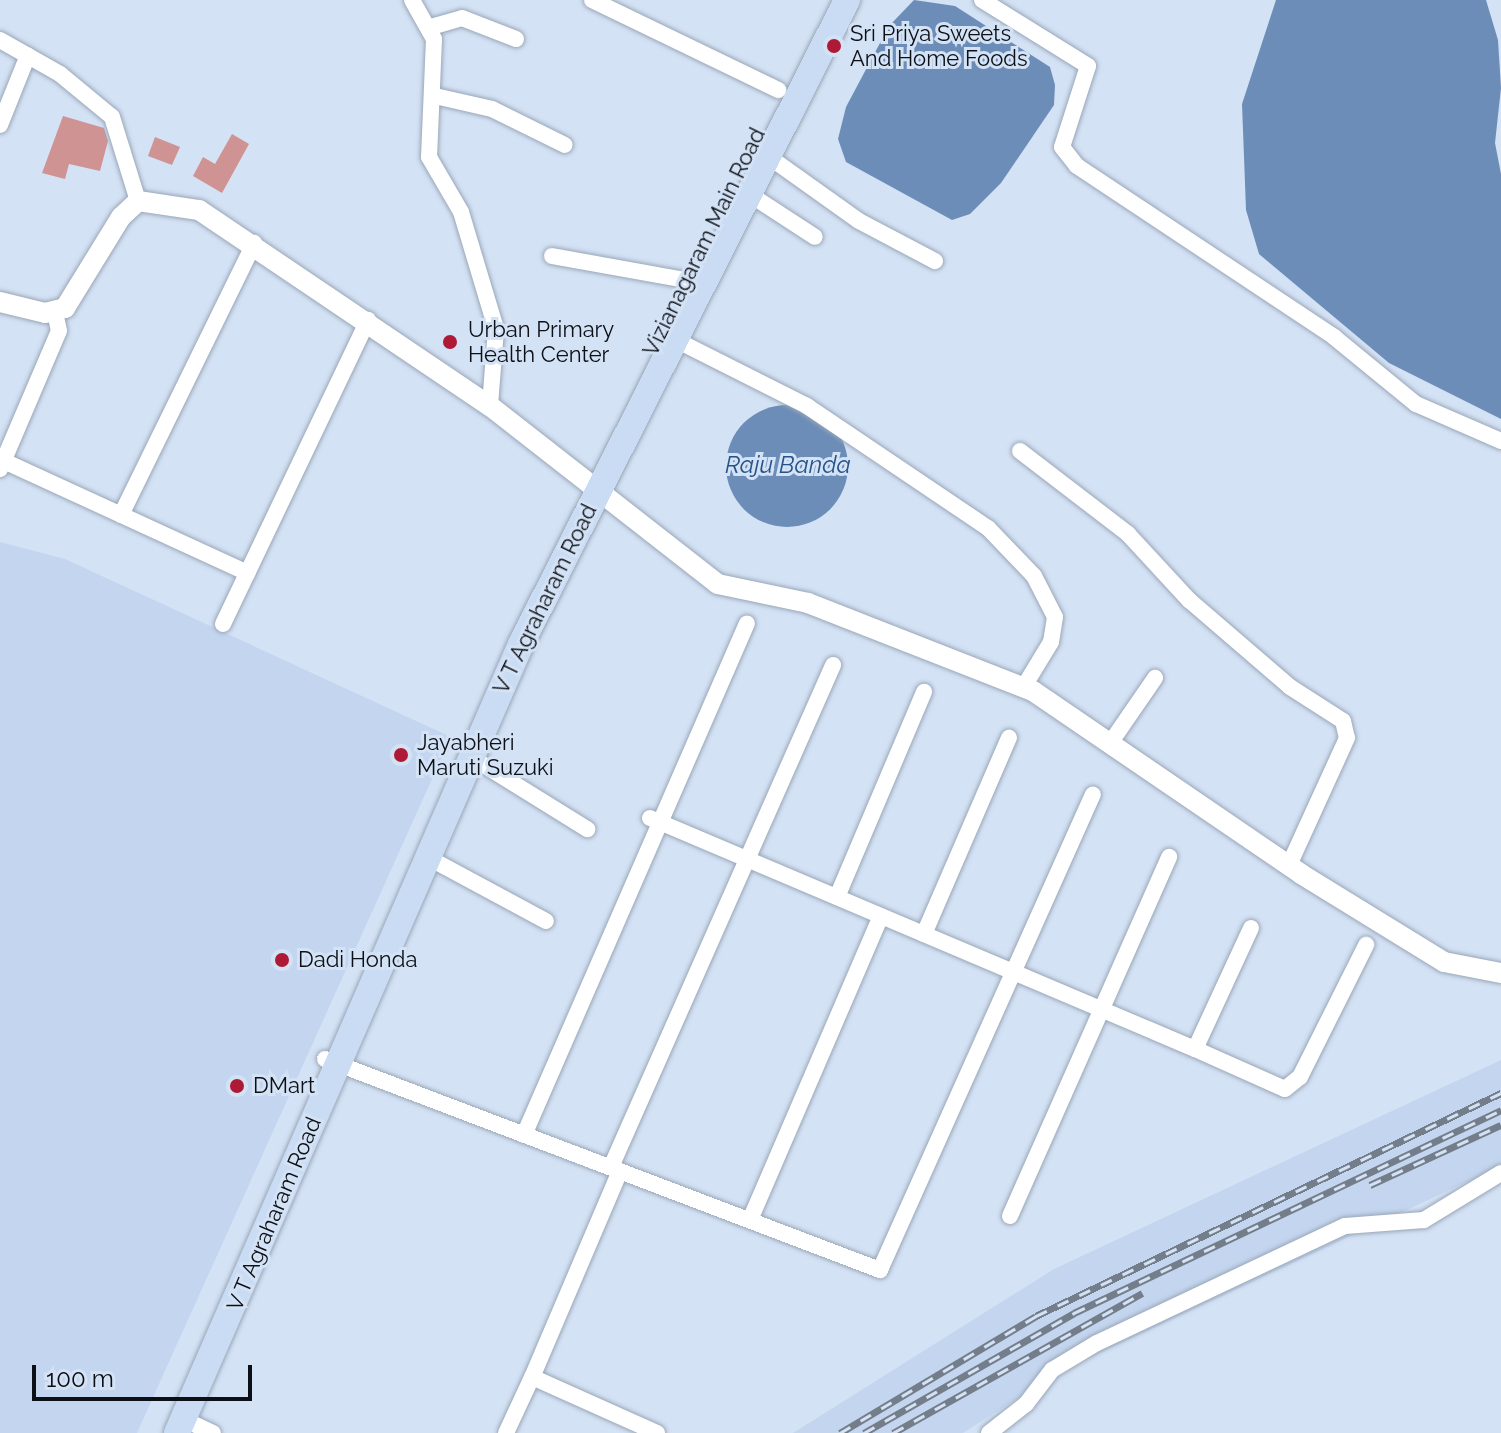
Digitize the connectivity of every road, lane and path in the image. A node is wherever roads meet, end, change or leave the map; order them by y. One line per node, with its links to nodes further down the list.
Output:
1 (412, 0): 6 (street)
2 (592, 0): 10 (street)
3 (827, 0): 10 (main road, Vizianagaram Main Road)
4 (847, 0): 14 (main road, V T Agraharam Road)
5 (982, 0): 27 (street)
6 (431, 27): 7 (street); 11 (street)
7 (516, 39)
8 (0, 40): 9 (street)
9 (28, 55): 12 (street); 16 (street)
10 (778, 90): 21 (main road, Vizianagaram Main Road)
11 (435, 96): 13 (street); 26 (street)
12 (0, 125)
13 (565, 145)
14 (765, 154): 15 (main road, V T Agraharam Road); 20 (street)
15 (746, 192): 17 (street); 25 (main road, V T Agraharam Road)
16 (138, 201): 18 (street); 23 (street)
17 (815, 237)
18 (254, 243): 24 (street); 31 (street)
19 (552, 256): 21 (street)
20 (935, 261)
21 (686, 280): 30 (main road, Vizianagaram Main Road)
22 (0, 302): 23 (street)
23 (55, 312): 29 (street)
24 (368, 320): 26 (street); 32 (street)
25 (674, 339): 30 (main road, V T Agraharam Road); 37 (street)
26 (490, 406): 30 (street)
27 (1501, 441)
28 (1020, 451): 48 (street)
29 (2, 465): 31 (street)
30 (590, 490): 37 (street); 41 (main road, V T Agraharam Road); 59 (main road, V T Agraharam Road)
31 (121, 515): 32 (street)
32 (247, 573): 34 (street)
33 (747, 623): 43 (street)
34 (223, 624)
35 (833, 665): 47 (street)
36 (1155, 678): 40 (street)
37 (1023, 688): 40 (street)
38 (924, 692): 49 (street)
39 (1009, 738): 53 (street)
40 (1111, 742): 48 (street)
41 (471, 757): 44 (street); 45 (main road, V T Agraharam Road)
42 (1093, 794): 55 (street)
43 (655, 820): 47 (street); 60 (street)
44 (587, 829)
45 (427, 857): 51 (street); 59 (main road, V T Agraharam Road)
46 (1169, 857): 57 (street)
47 (749, 860): 49 (street); 61 (street)
48 (1289, 865): 56 (street)
49 (837, 897): 50 (street)
50 (881, 916): 53 (street); 64 (street)
51 (546, 921)
52 (1251, 928): 58 (street)
53 (924, 934): 55 (street)
54 (1366, 945): 58 (street)
55 (1016, 973): 57 (street); 64 (street)
56 (1501, 973)
57 (1102, 1009): 58 (street); 63 (street)
58 (1195, 1049)
59 (332, 1062): 60 (street); 66 (main road, V T Agraharam Road); 67 (main road, V T Agraharam Road)
60 (524, 1135): 61 (street)
61 (615, 1169): 64 (street); 65 (street)
62 (1501, 1173): 71 (street)
63 (1010, 1216)
64 (750, 1220)
65 (532, 1377): 69 (street); 70 (street)
66 (180, 1426): 68 (street)
67 (160, 1433)
68 (213, 1433)
69 (506, 1433)
70 (657, 1433)
71 (989, 1433)

